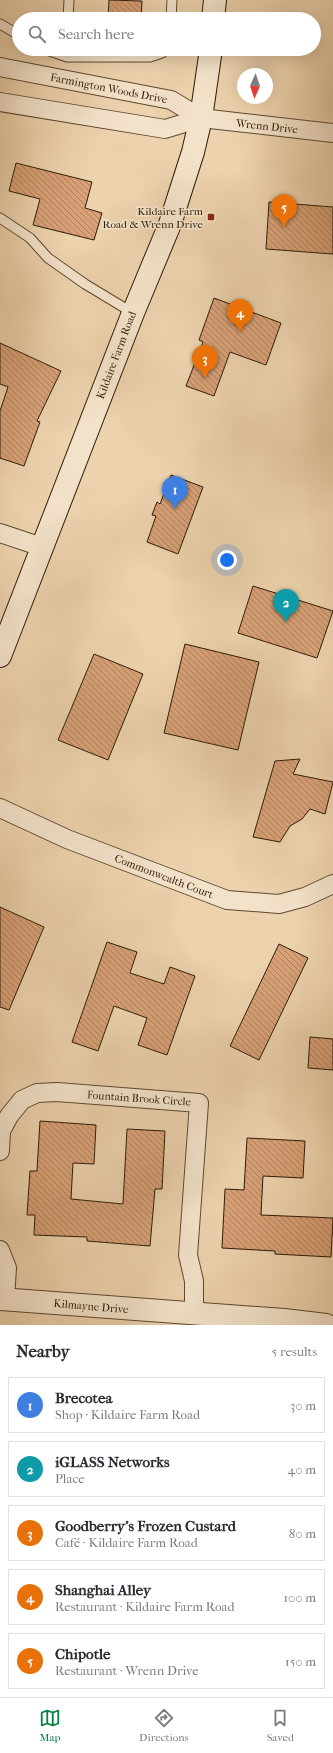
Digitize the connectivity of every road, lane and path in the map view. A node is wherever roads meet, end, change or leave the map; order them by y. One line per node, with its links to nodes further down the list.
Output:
1 (69, 0): 4 (lane)
2 (172, 0): 5 (lane)
3 (215, 0): 6 (main road)
4 (68, 12)
5 (172, 12)
6 (214, 12)
7 (0, 24): 8 (lane)
8 (12, 31)
9 (129, 56): 10 (lane)
10 (153, 56)
11 (210, 56): 14 (main road, Kildaire Farm Road)
12 (0, 67): 14 (street, Farmington Woods Drive)
13 (0, 102): 14 (street)
14 (201, 118): 15 (street, Wrenn Drive); 17 (main road, Kildaire Farm Road)
15 (333, 133)
16 (0, 218): 17 (lane)
17 (133, 313): 19 (main road, Kildaire Farm Road)
18 (0, 533): 19 (street)
19 (42, 547): 20 (main road, Kildaire Farm Road)
20 (0, 656)
21 (0, 808): 22 (street, Commonwealth Court)
22 (332, 888)
23 (0, 1151): 26 (street, Fountain Brook Circle)
24 (0, 1250): 25 (street)
25 (2, 1299): 26 (main road, Kilmayne Drive)
26 (192, 1320): 27 (main road, Kilmayne Drive)
27 (326, 1325)

